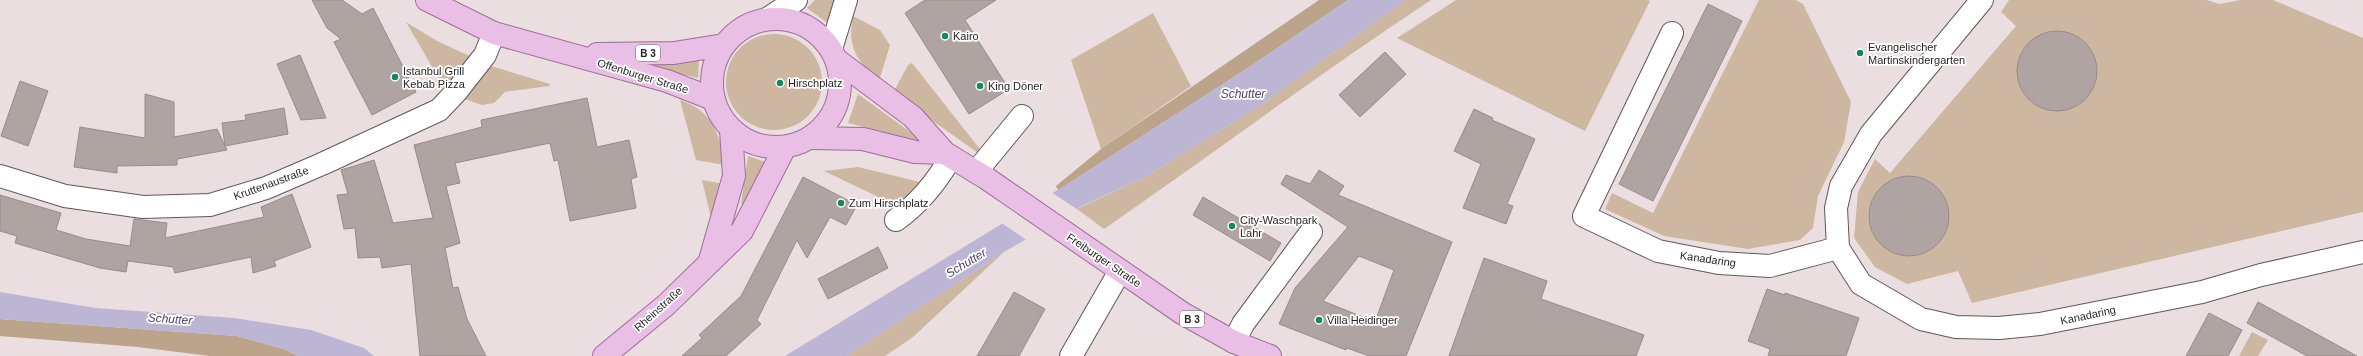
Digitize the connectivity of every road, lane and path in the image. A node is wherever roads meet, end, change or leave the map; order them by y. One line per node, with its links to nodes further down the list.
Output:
1 (427, 0): 6 (main road, Offenburger Straße / B 3)
2 (796, 0): 5 (street)
3 (846, 0): 10 (street)
4 (1982, 0): 21 (street, Kanadaring)
5 (767, 19): 8 (main road, B 3); 10 (main road, B 3)
6 (494, 33): 9 (main road, Offenburger Straße / B 3); 18 (street, Kruttenaustraße)
7 (1672, 33): 21 (street, Kanadaring)
8 (724, 45): 9 (main road, Offenburger Straße / B 3); 11 (main road)
9 (572, 54): 11 (main road, Offenburger Straße / B 3)
10 (834, 55): 14 (main road); 16 (main road, Freiburger Straße / B 3)
11 (713, 100): 13 (main road, B 3)
12 (1022, 116): 17 (street)
13 (731, 130): 15 (main road, B 3); 23 (main road, Rheinstraße)
14 (810, 138): 15 (main road, B 3); 16 (main road, Freiburger Straße / B 3)
15 (785, 147): 23 (main road, Rheinstraße)
16 (948, 155): 17 (main road, Freiburger Straße / B 3); 19 (street)
17 (981, 175): 24 (main road, Freiburger Straße / B 3)
18 (0, 176)
19 (896, 220)
20 (1311, 232): 25 (street)
21 (1838, 248): 22 (street, Kanadaring)
22 (2363, 252)
23 (710, 260): 26 (main road, Rheinstraße)
24 (1120, 271): 25 (main road, Freiburger Straße / B 3); 27 (street)
25 (1234, 342): 28 (main road, Freiburger Straße / B 3)
26 (604, 356)
27 (1070, 356)
28 (1270, 356)

